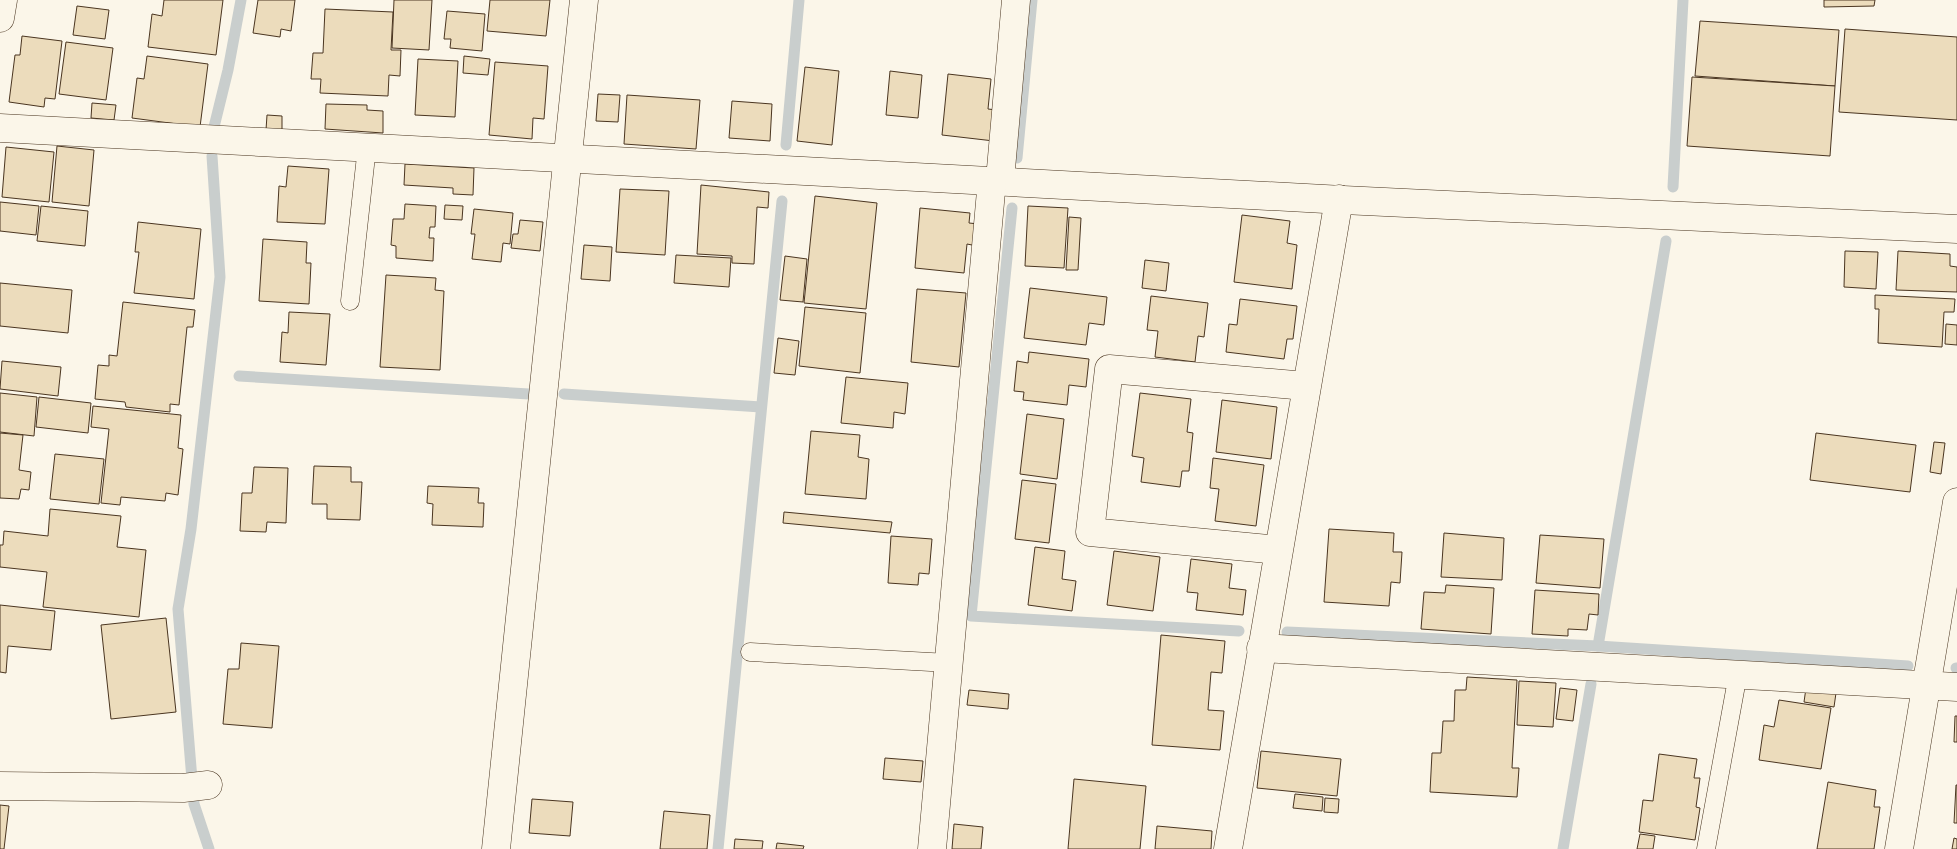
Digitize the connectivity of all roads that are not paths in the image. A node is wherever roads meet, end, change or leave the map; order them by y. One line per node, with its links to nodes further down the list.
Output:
1 (3, 0): 4 (street)
2 (584, 0): 7 (street)
3 (1016, 0): 8 (street)
4 (0, 18)
5 (0, 128): 6 (street)
6 (367, 147): 7 (street); 11 (lane)
7 (569, 158): 8 (street); 23 (street)
8 (996, 180): 9 (street); 17 (street)
9 (1339, 199): 10 (street); 12 (street)
10 (1957, 229)
11 (350, 301)
12 (1306, 386): 14 (street); 14 (street)
13 (1957, 502): 19 (street)
14 (1278, 550): 15 (street)
15 (1261, 648): 18 (street); 25 (street)
16 (750, 652): 17 (lane)
17 (949, 663): 24 (street)
18 (1738, 674): 19 (street); 26 (lane)
19 (1926, 685): 20 (street); 27 (street)
20 (1957, 687)
21 (0, 786): 22 (street)
22 (195, 787)
23 (496, 849)
24 (932, 849)
25 (1228, 849)
26 (1706, 849)
27 (1899, 849)

